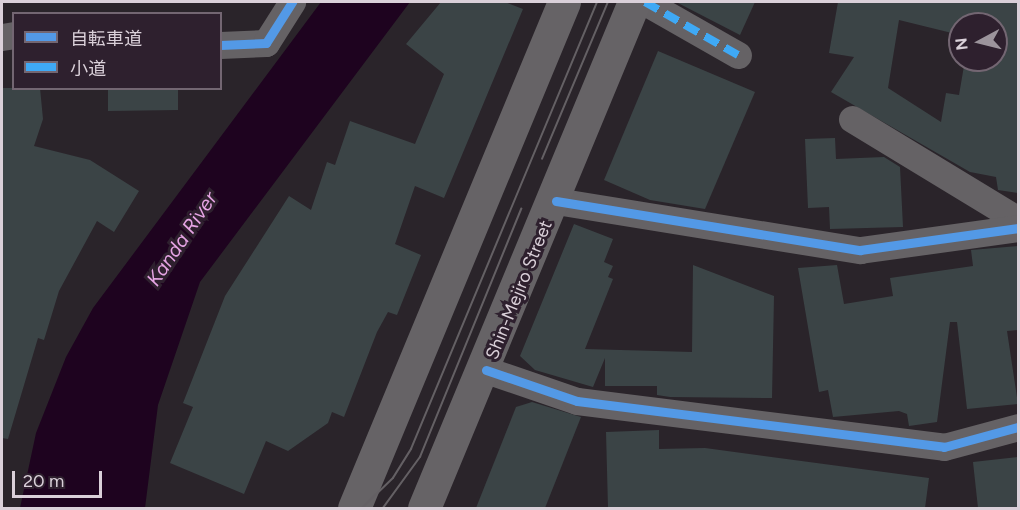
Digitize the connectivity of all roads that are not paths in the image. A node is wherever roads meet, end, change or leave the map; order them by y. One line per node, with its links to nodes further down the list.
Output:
1 (292, 2): 5 (street)
2 (564, 2): 13 (main road)
3 (634, 2): 8 (main road, Shin-Mejiro Street)
4 (645, 2): 6 (street)
5 (222, 45)
6 (738, 55)
7 (852, 119): 9 (street)
8 (556, 201): 10 (street); 11 (main road, Shin-Mejiro Street)
9 (1018, 220)
10 (1018, 228)
11 (486, 370): 12 (street); 14 (main road, Shin-Mejiro Street)
12 (1018, 428)
13 (354, 508)
14 (424, 508)

